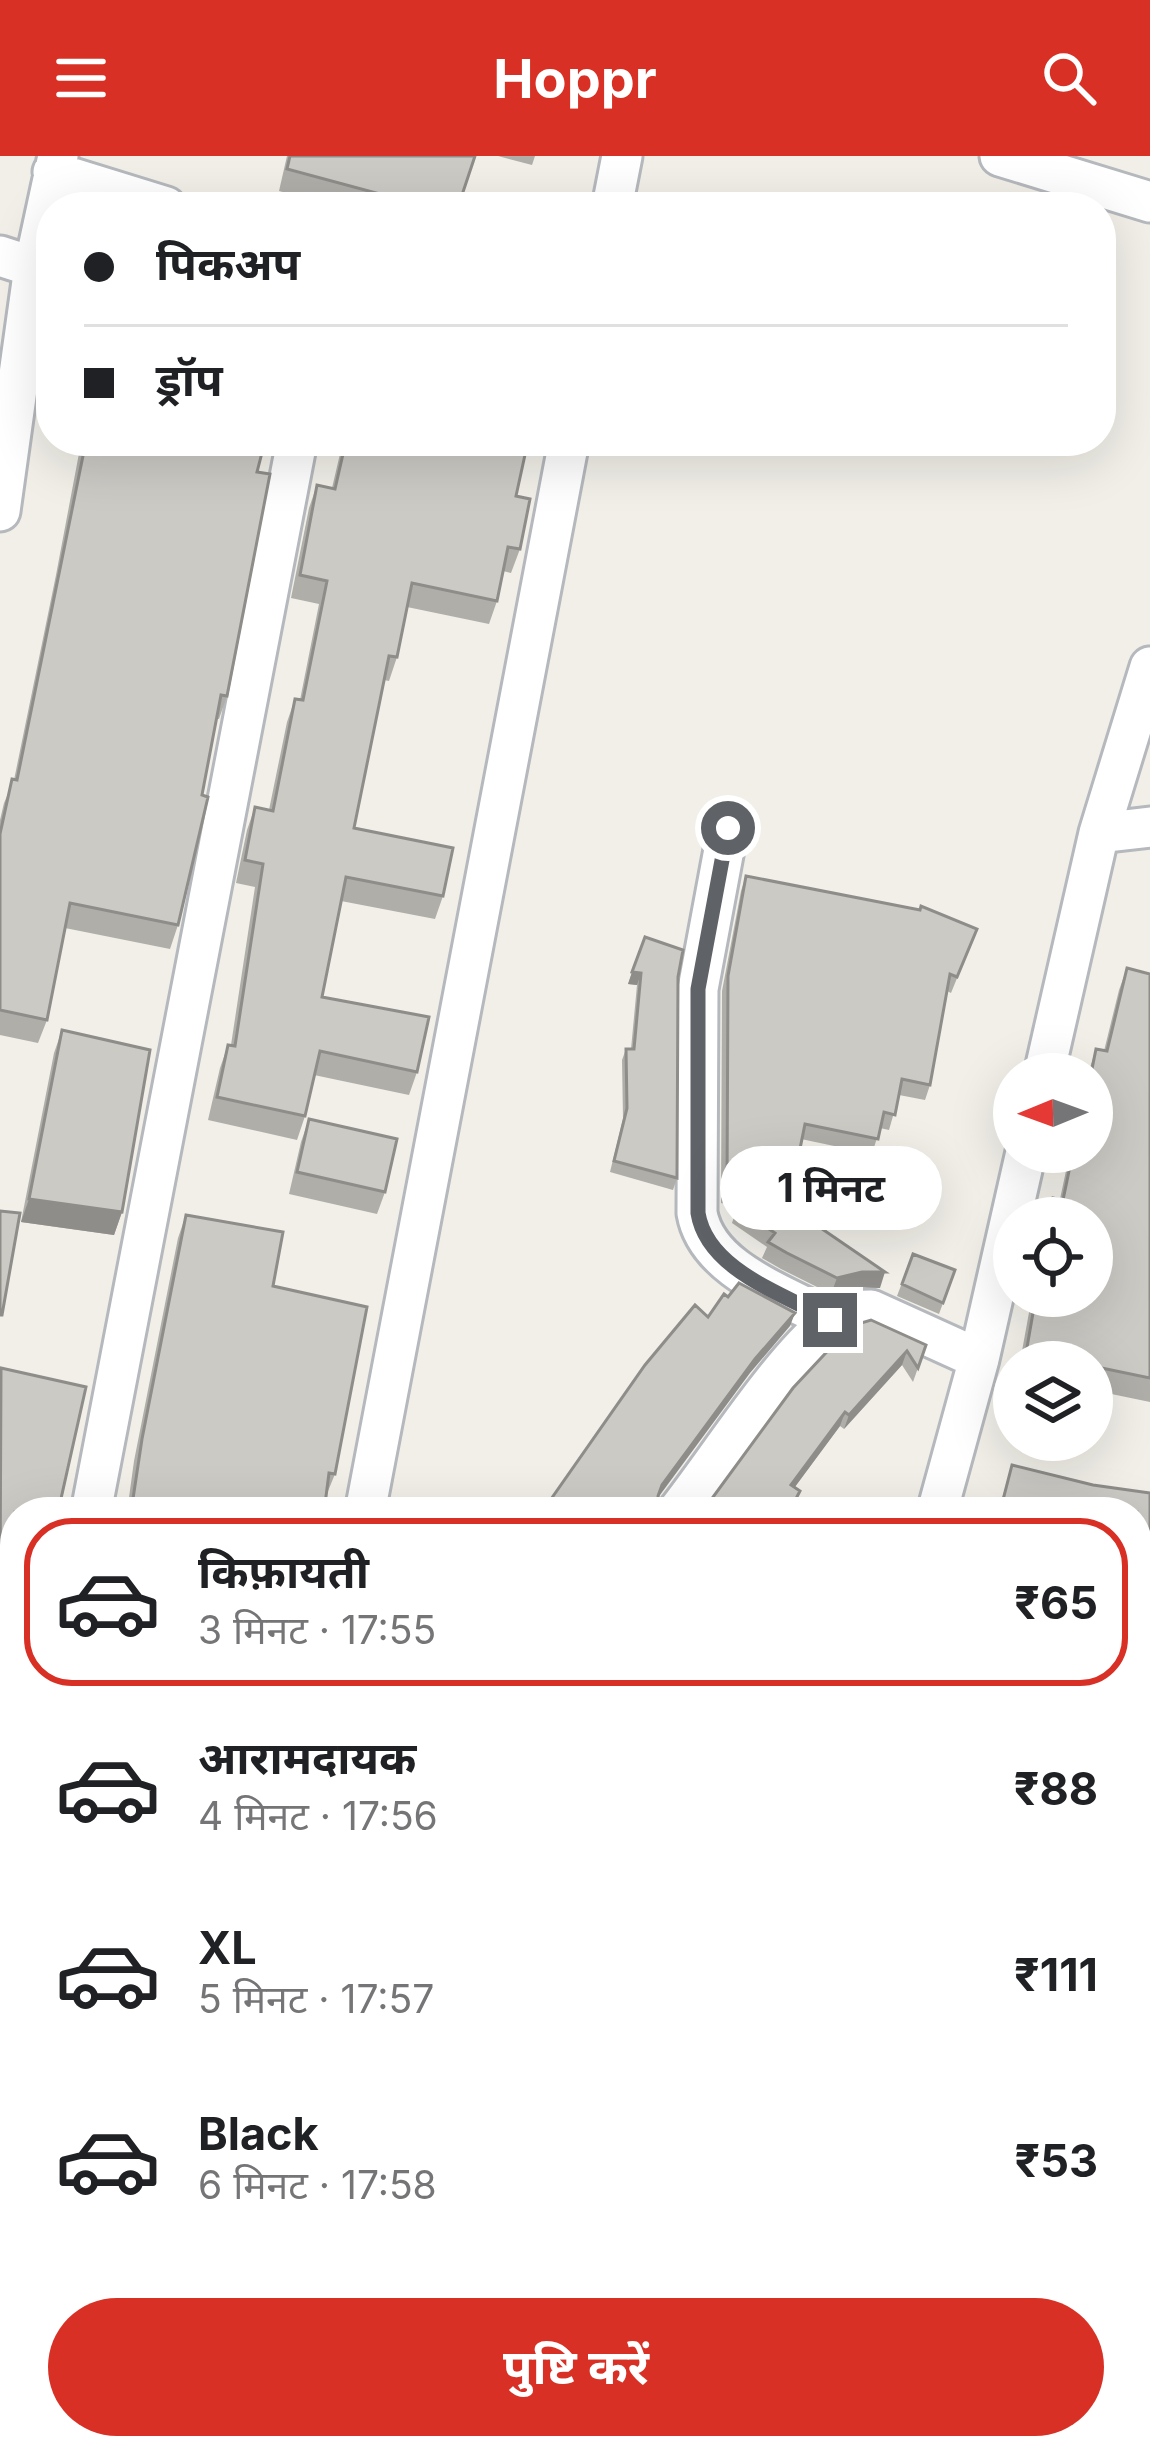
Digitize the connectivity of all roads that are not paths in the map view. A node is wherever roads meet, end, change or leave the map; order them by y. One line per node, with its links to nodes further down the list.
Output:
1 (622, 156): 6 (street)
2 (1000, 156): 7 (street)
3 (56, 164): 4 (street); 5 (street)
4 (45, 192)
5 (128, 192)
6 (615, 192)
7 (1150, 202)
8 (36, 214): 9 (street)
9 (17, 261): 12 (street)
10 (294, 456): 21 (street)
11 (566, 456): 22 (street)
12 (0, 511)
13 (1150, 667): 16 (street)
14 (1150, 827): 16 (street)
15 (728, 828): 19 (street)
16 (1099, 833): 17 (street)
17 (1049, 1053)
18 (1022, 1173): 20 (street)
19 (830, 1320): 20 (street); 23 (street)
20 (979, 1359): 24 (street)
21 (94, 1497)
22 (368, 1497)
23 (688, 1497)
24 (941, 1497)

